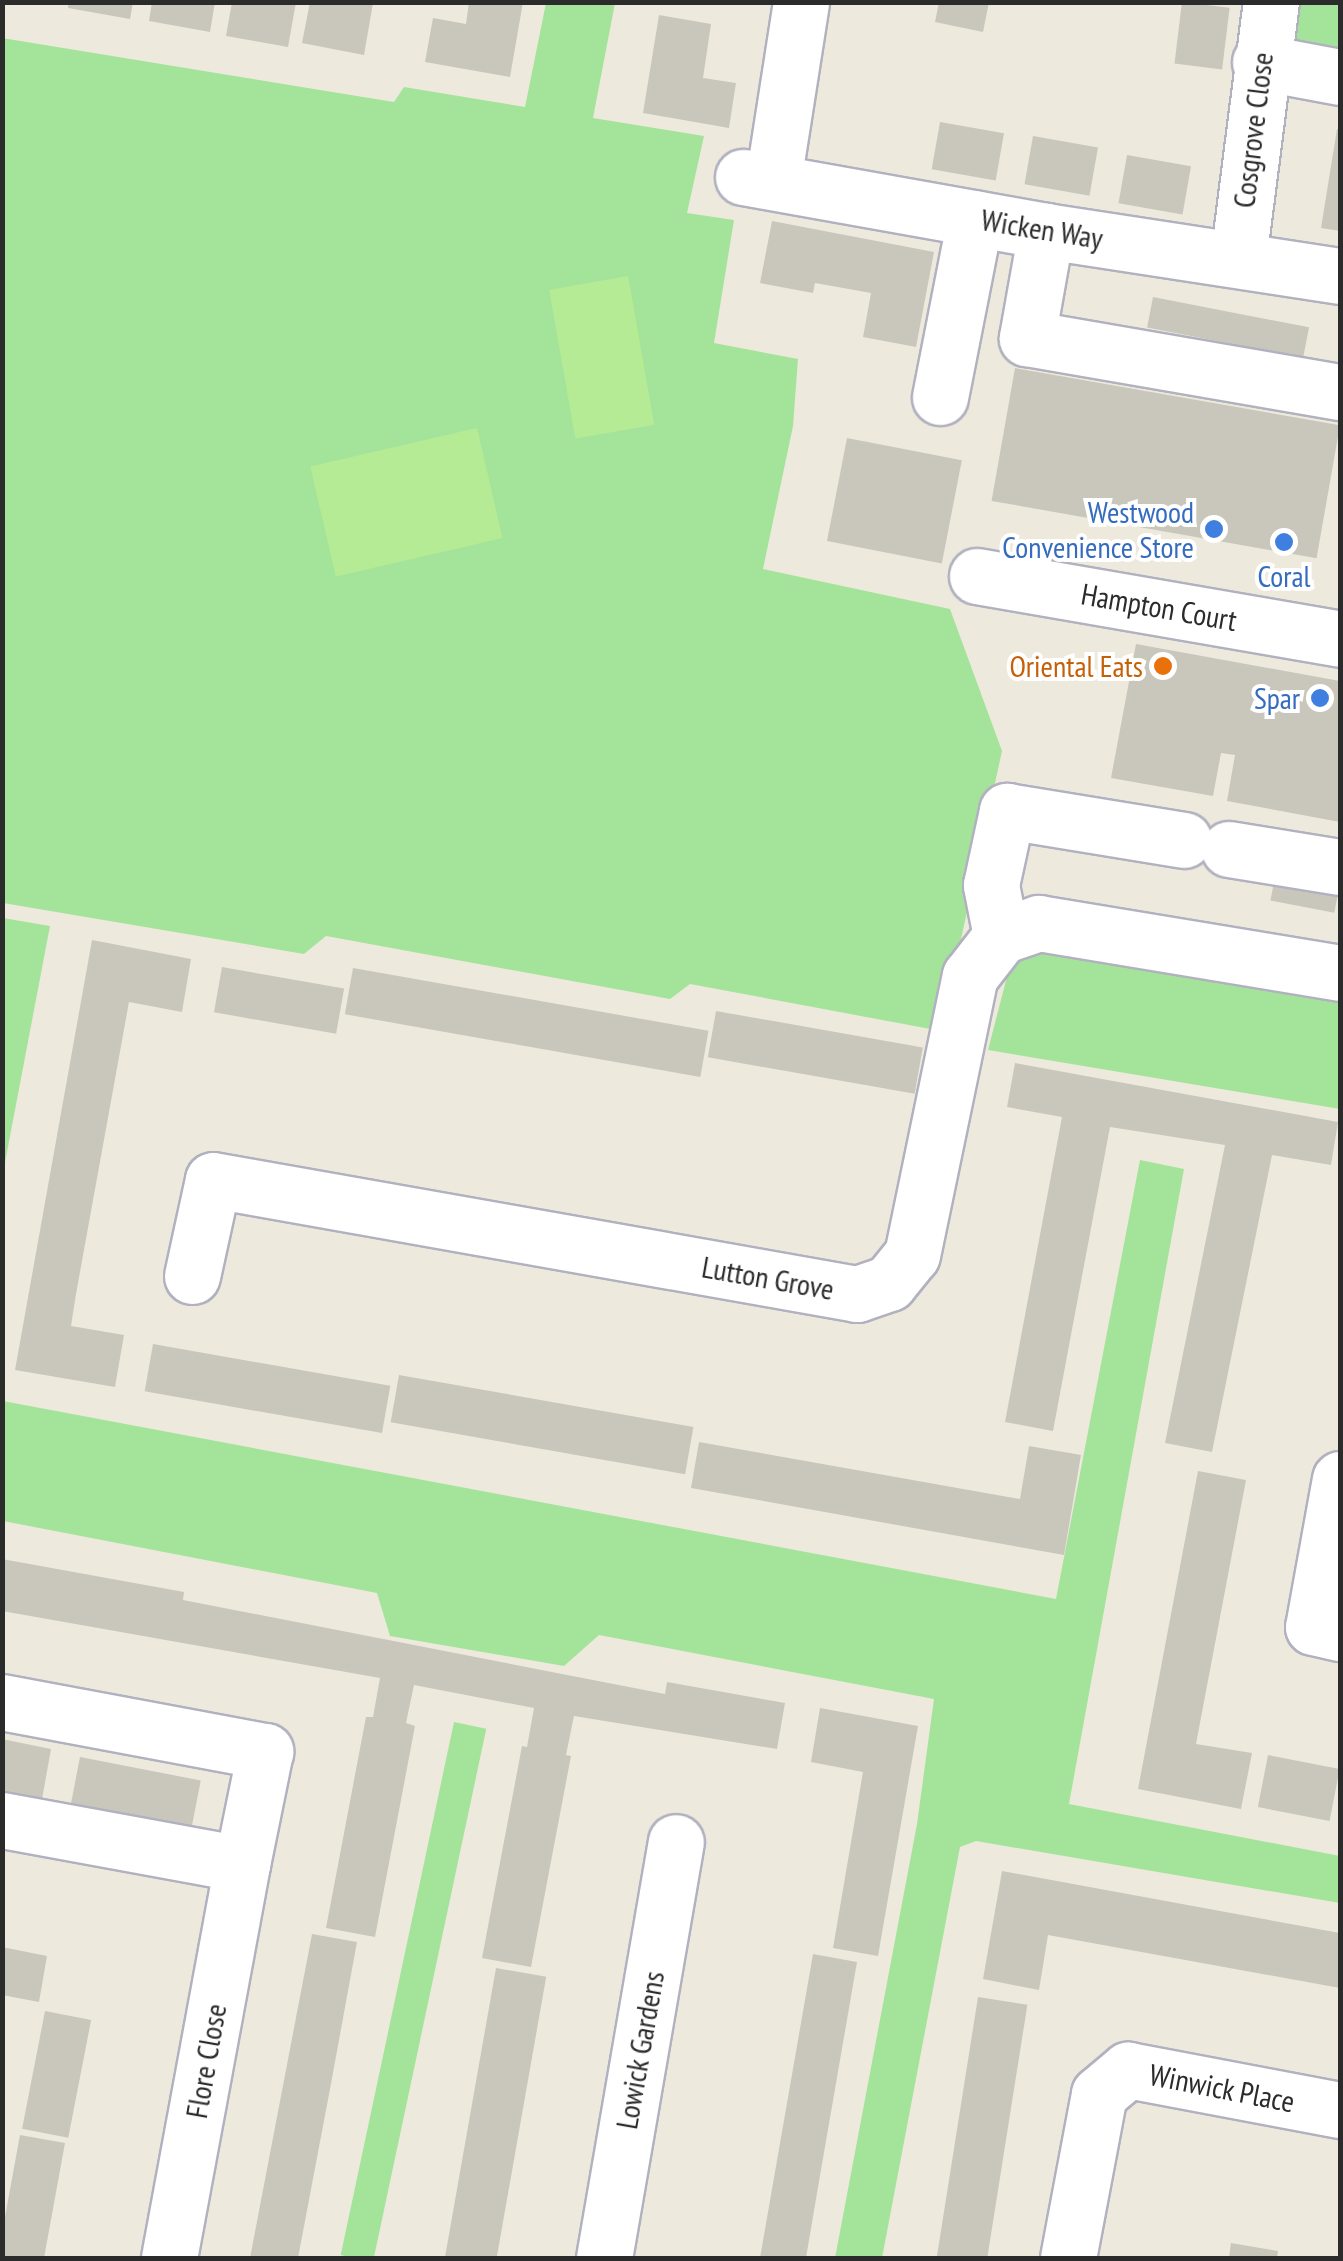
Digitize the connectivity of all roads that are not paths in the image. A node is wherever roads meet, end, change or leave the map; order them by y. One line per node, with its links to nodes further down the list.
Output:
1 (801, 2): 5 (street, Wicken Way)
2 (1270, 2): 3 (street, Cosgrove Close)
3 (1260, 62): 4 (street); 7 (street, Cosgrove Close)
4 (1340, 77)
5 (975, 218): 6 (street, Wicken Way); 10 (street)
6 (1046, 231): 7 (street, Wicken Way); 9 (street)
7 (1238, 258): 8 (street, Wicken Way)
8 (1340, 276)
9 (1340, 392)
10 (940, 396)
11 (978, 576): 12 (street, Hampton Court)
12 (1340, 638)
13 (1340, 867): 14 (street)
14 (1001, 936): 15 (street); 16 (street, Lutton Grove)
15 (1340, 972)
16 (192, 1276)
17 (1340, 1479): 18 (street)
18 (1340, 1633)
19 (2, 1702): 22 (street, Flore Close)
20 (2, 1820): 22 (street)
21 (676, 1842): 25 (street, Lowick Gardens)
22 (242, 1864): 24 (street, Flore Close)
23 (1340, 2110): 26 (street, Winwick Place)
24 (170, 2258)
25 (604, 2258)
26 (1068, 2258)

